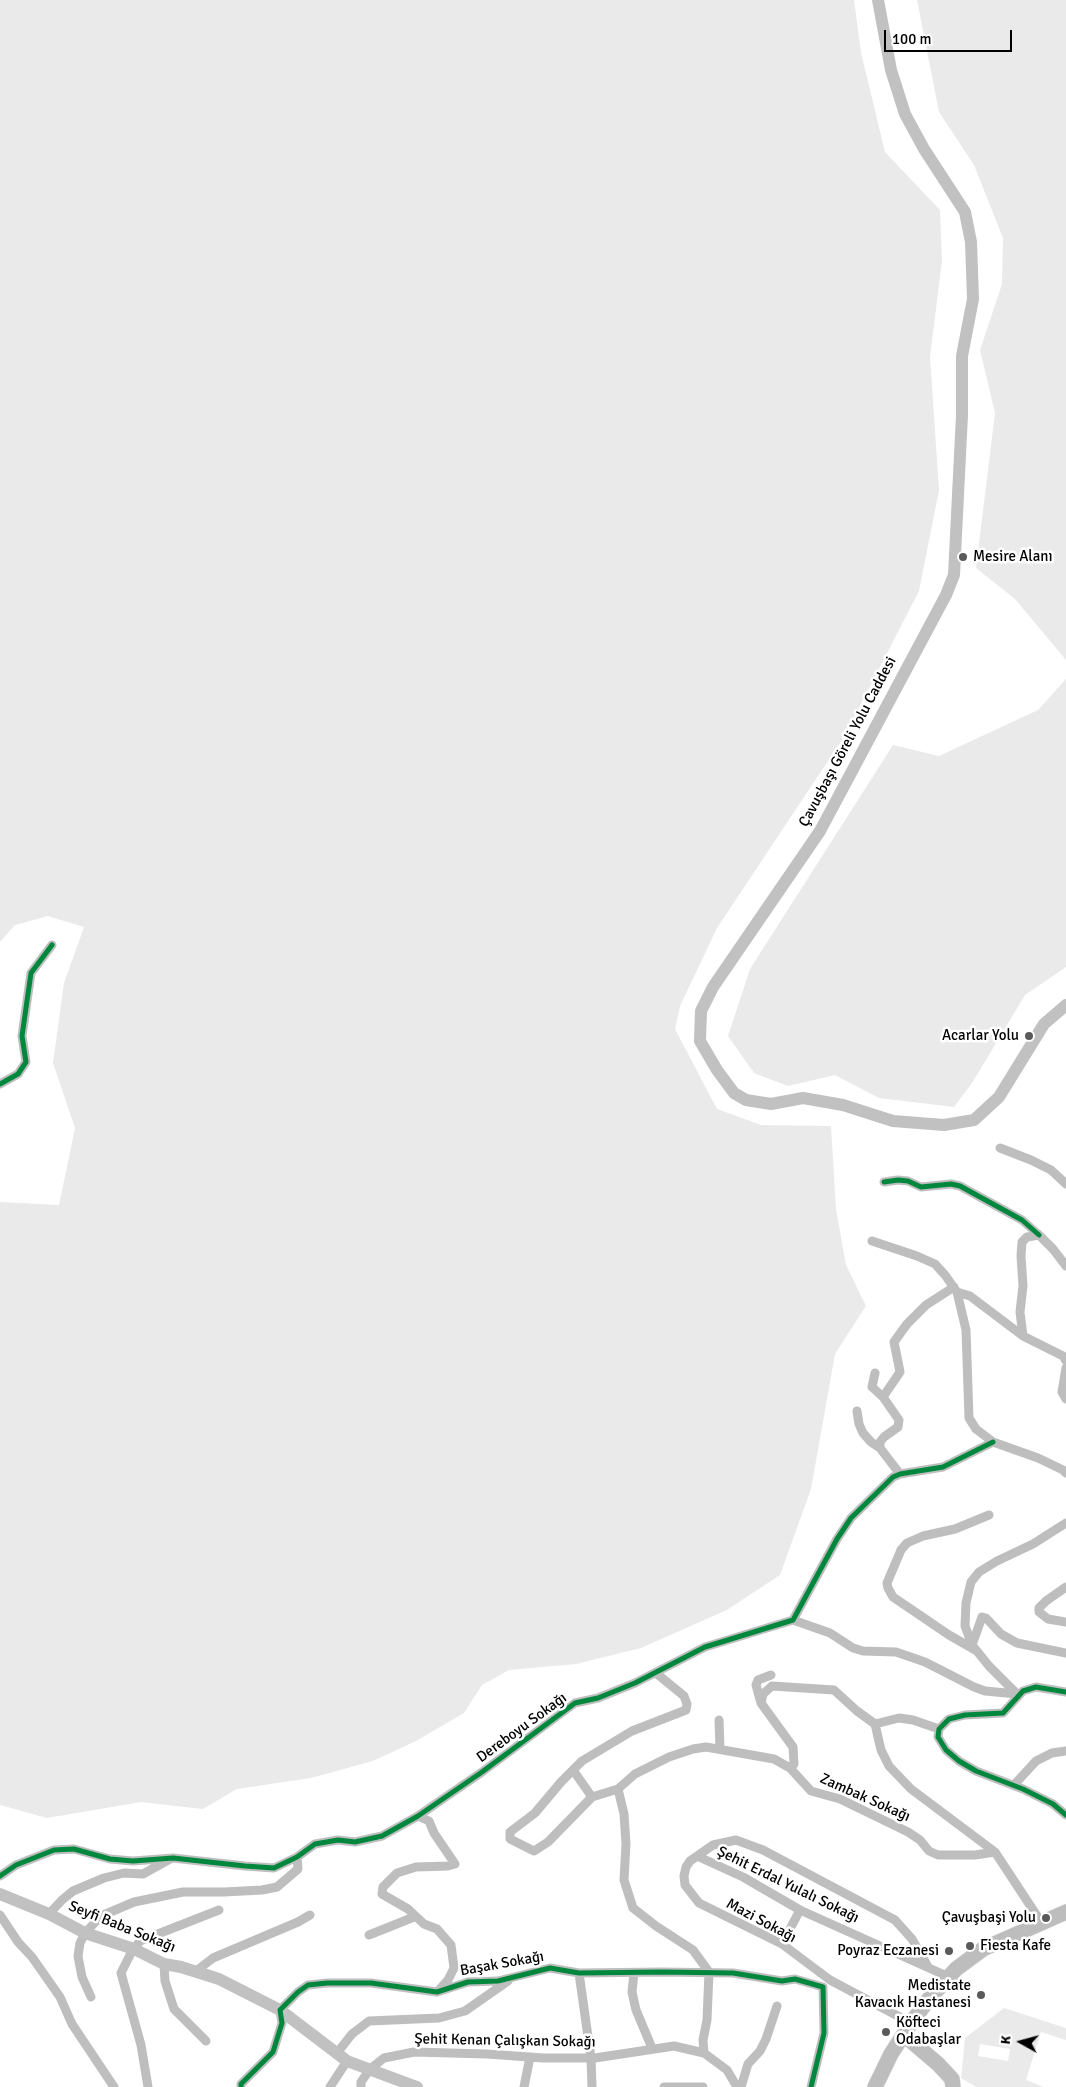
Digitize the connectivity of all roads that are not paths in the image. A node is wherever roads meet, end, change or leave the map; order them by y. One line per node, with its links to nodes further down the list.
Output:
1 (878, 0): 3 (main road, Çavuşbaşı Göreli Yolu Caddesi)
2 (52, 945): 4 (street)
3 (1066, 1005)
4 (0, 1084)
5 (1000, 1148): 7 (street)
6 (884, 1182): 8 (street)
7 (1066, 1184)
8 (1039, 1235): 10 (street); 12 (street)
9 (872, 1241): 11 (street)
10 (1066, 1266)
11 (956, 1290): 12 (street); 16 (street); 19 (street)
12 (1023, 1336): 13 (street)
13 (1066, 1360)
14 (1066, 1368): 17 (street)
15 (875, 1373): 16 (street)
16 (883, 1397): 20 (street)
17 (1066, 1399)
18 (857, 1411): 20 (street)
19 (994, 1442): 21 (street); 22 (street)
20 (880, 1448): 21 (street)
21 (900, 1474): 26 (street)
22 (1066, 1474)
23 (989, 1515): 28 (street)
24 (1066, 1523): 28 (street)
25 (1066, 1587): 27 (street)
26 (793, 1620): 30 (street, Dereboyu Sokağı); 33 (street)
27 (1066, 1622)
28 (975, 1648): 29 (street); 33 (street)
29 (1066, 1653)
30 (656, 1673): 41 (street); 46 (street, Dereboyu Sokağı)
31 (771, 1674): 34 (street)
32 (1066, 1692): 33 (street)
33 (1018, 1694): 37 (street)
34 (761, 1703): 36 (street); 40 (street)
35 (719, 1720): 38 (street)
36 (875, 1724): 37 (street); 47 (street)
37 (939, 1729): 42 (street)
38 (720, 1749): 40 (street, Zambak Sokağı); 43 (street, Zambak Sokağı)
39 (1066, 1751): 42 (street)
40 (790, 1768): 47 (street, Zambak Sokağı)
41 (574, 1770): 44 (street); 44 (street)
42 (1014, 1785): 45 (street)
43 (618, 1789): 44 (street); 68 (street)
44 (592, 1797)
45 (1066, 1815)
46 (418, 1816): 49 (street, Dereboyu Sokağı); 59 (street)
47 (995, 1852): 60 (street)
48 (697, 1856): 54 (street, Şehit Erdal Yulalı Sokağı); 63 (street, Mazi Sokağı); 66 (street)
49 (297, 1857): 50 (street, Dereboyu Sokağı); 61 (street)
50 (173, 1858): 51 (street, Dereboyu Sokağı); 56 (street)
51 (0, 1876)
52 (0, 1894): 56 (main road, Seyfi Baba Sokağı)
53 (219, 1910): 64 (street)
54 (800, 1910): 63 (street); 66 (street, Şehit Erdal Yulalı Sokağı)
55 (1066, 1912): 60 (main road)
56 (49, 1914): 61 (main road, Seyfi Baba Sokağı)
57 (0, 1915): 89 (street)
58 (310, 1915): 67 (street)
59 (414, 1917): 62 (street); 75 (street)
60 (1041, 1922): 72 (main road)
61 (85, 1933): 64 (main road, Seyfi Baba Sokağı); 76 (street)
62 (369, 1935)
63 (782, 1944): 73 (street, Mazi Sokağı)
64 (134, 1949): 65 (main road, Seyfi Baba Sokağı); 90 (street)
65 (164, 1964): 67 (main road, Seyfi Baba Sokağı); 80 (street)
66 (927, 1965): 72 (street, Şehit Erdal Yulalı Sokağı)
67 (196, 1972): 78 (main road, Seyfi Baba Sokağı)
68 (709, 1972): 70 (street, Başak Sokağı); 74 (street, Başak Sokağı); 82 (street)
69 (579, 1973): 70 (street, Başak Sokağı); 71 (street, Başak Sokağı); 85 (street)
70 (634, 1973): 81 (street)
71 (520, 1975): 75 (street, Başak Sokağı); 83 (street)
72 (949, 1976): 79 (main road)
73 (830, 1980): 74 (street); 79 (street, Mazi Sokağı)
74 (823, 1988): 100 (street)
75 (437, 1992): 78 (street, Başak Sokağı)
76 (91, 1997)
77 (777, 2006): 99 (street)
78 (280, 2010): 83 (main road, Seyfi Baba Sokağı); 91 (street)
79 (907, 2029): 88 (main road); 101 (main road)
80 (206, 2041)
81 (652, 2048): 82 (street, Şehit Kenan Çalışkan Sokağı); 85 (street, Şehit Kenan Çalışkan Sokağı)
82 (704, 2053): 99 (street, Şehit Kenan Çalışkan Sokağı)
83 (342, 2057): 86 (main road, Seyfi Baba Sokağı); 92 (street)
84 (530, 2057): 85 (street, Şehit Kenan Çalışkan Sokağı); 86 (street, Şehit Kenan Çalışkan Sokağı); 95 (street)
85 (592, 2058): 96 (street)
86 (370, 2069): 87 (main road, Seyfi Baba Sokağı); 93 (street)
87 (403, 2085): 94 (main road, Seyfi Baba Sokağı)
88 (953, 2086)
89 (114, 2087)
90 (148, 2087)
91 (241, 2087)
92 (330, 2087)
93 (361, 2087)
94 (416, 2087)
95 (524, 2087)
96 (592, 2087)
97 (664, 2087): 98 (street)
98 (703, 2087)
99 (739, 2087)
100 (811, 2087)
101 (875, 2087)

